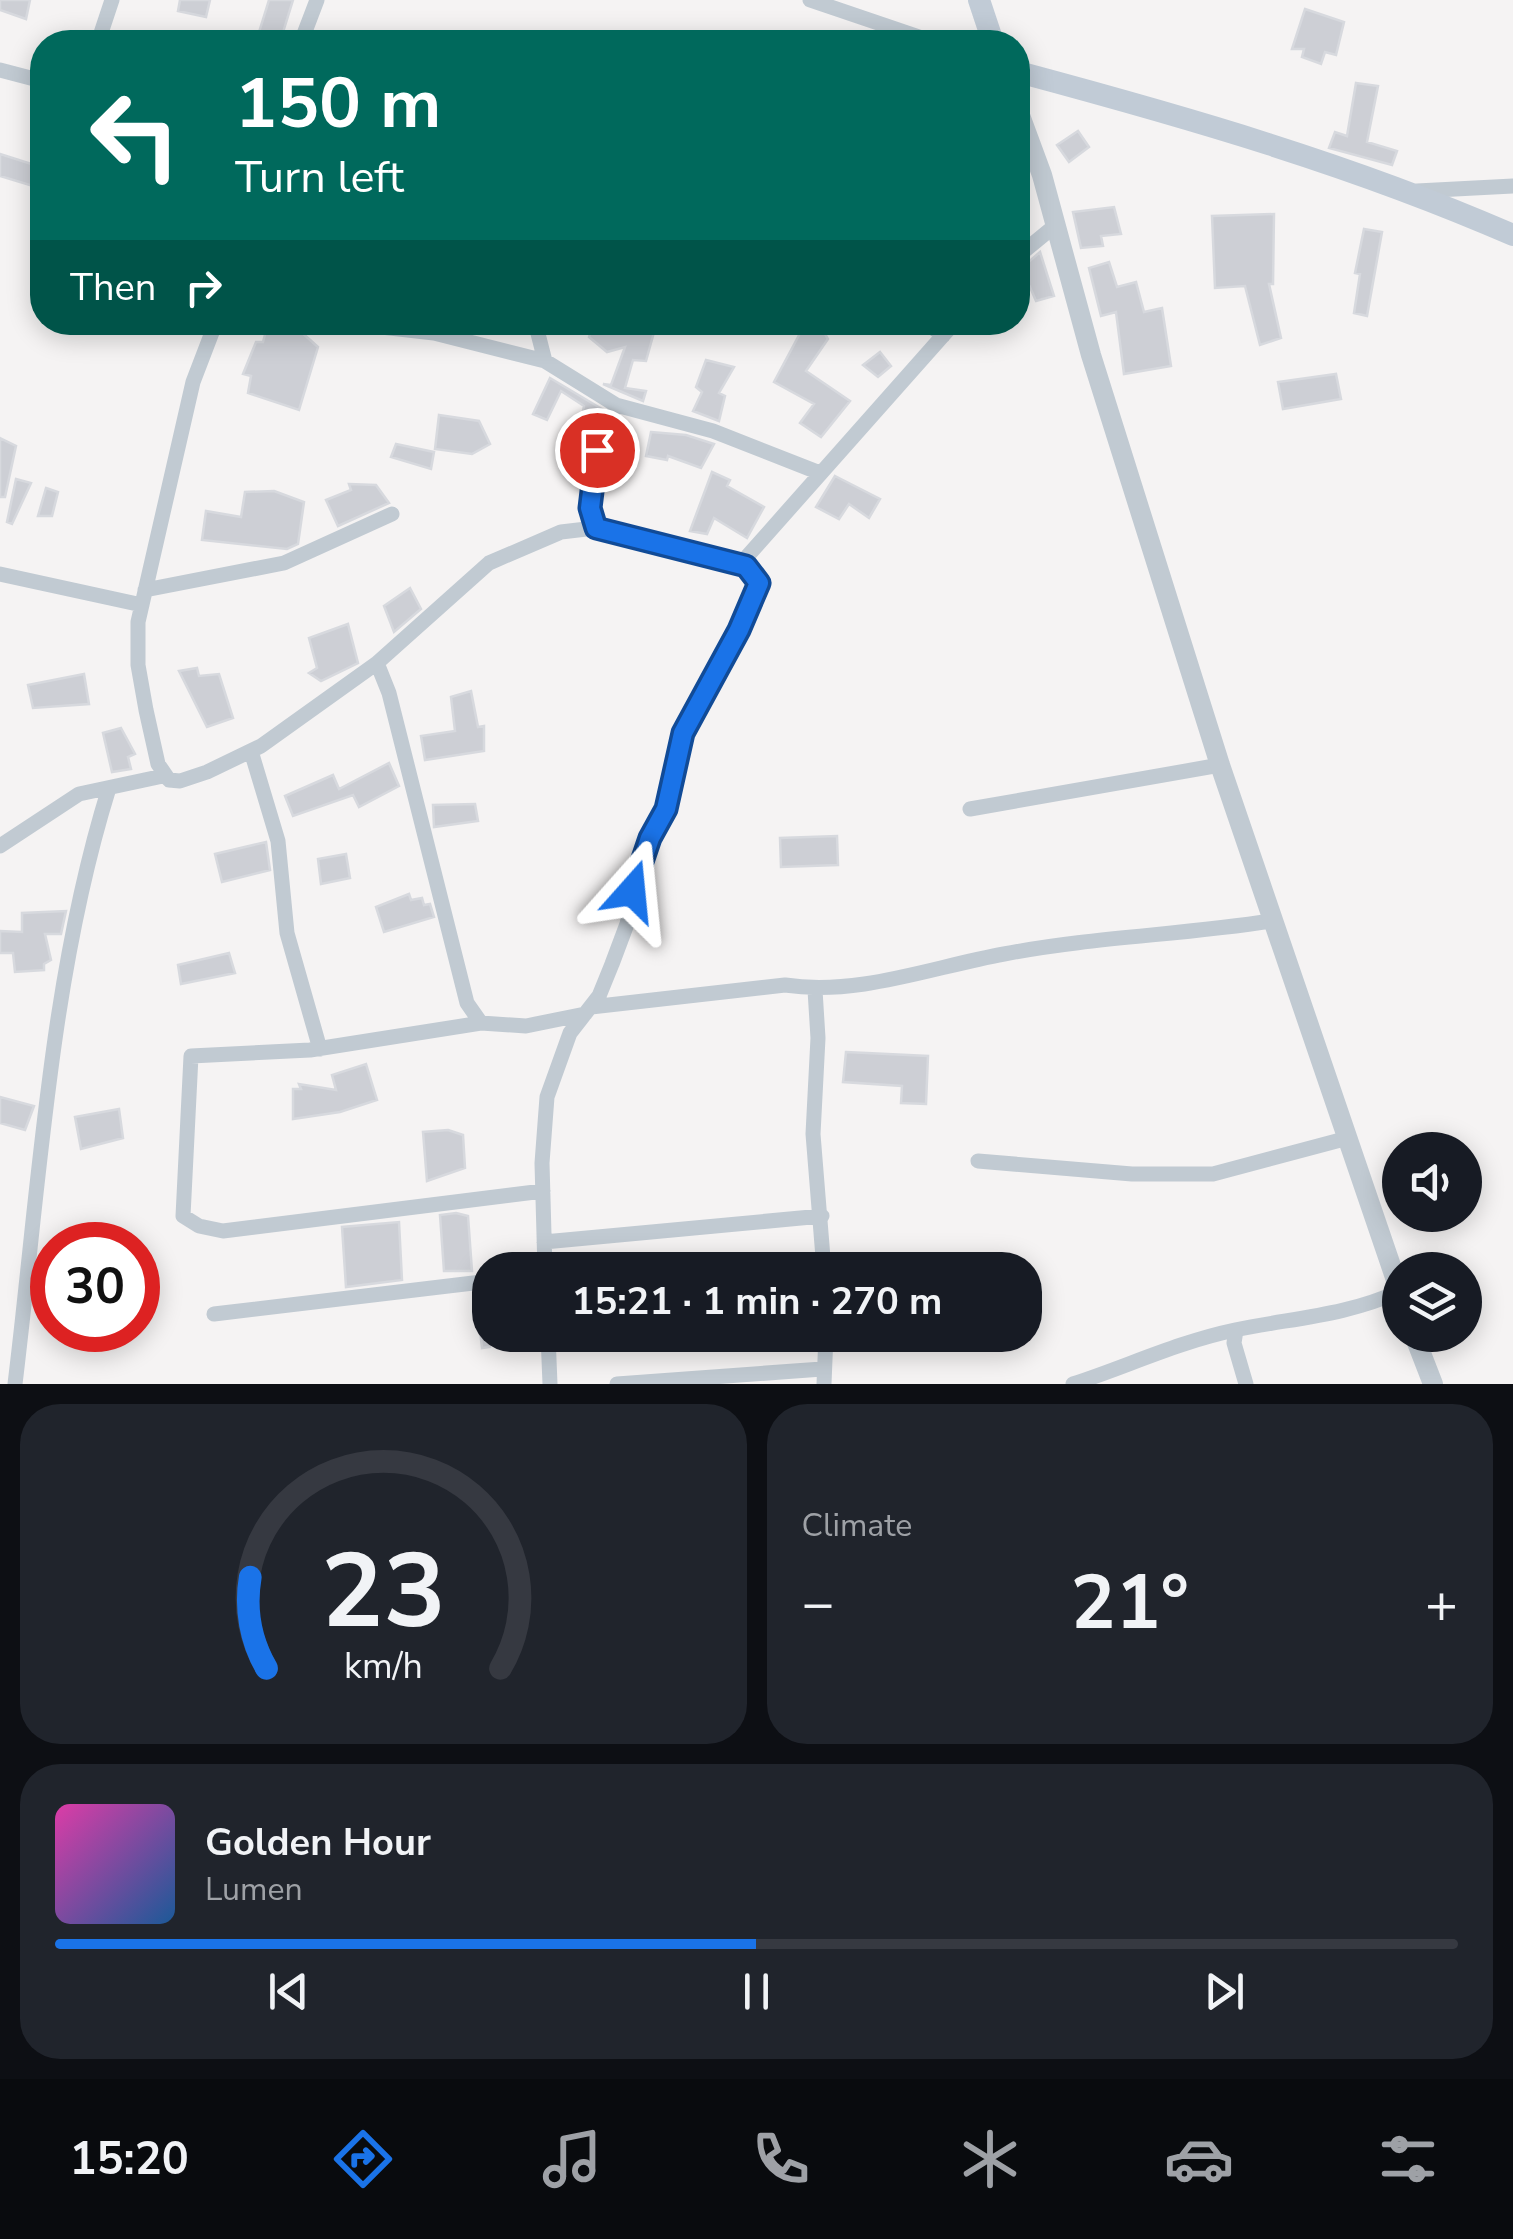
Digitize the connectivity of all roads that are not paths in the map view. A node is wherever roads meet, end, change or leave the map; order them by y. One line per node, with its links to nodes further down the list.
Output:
1 (112, 0): 5 (street)
2 (317, 0): 6 (street)
3 (810, 0): 7 (street)
4 (979, 0): 8 (main road)
5 (102, 30)
6 (306, 30)
7 (899, 30)
8 (989, 30)
9 (0, 70): 11 (street)
10 (1030, 75): 14 (main road)
11 (30, 78)
12 (1030, 145): 15 (street)
13 (1513, 186): 14 (street)
14 (1414, 192): 16 (main road)
15 (1057, 224): 17 (street); 32 (street)
16 (1513, 235)
17 (1030, 246)
18 (211, 335): 29 (street)
19 (442, 335): 22 (street)
20 (538, 335): 22 (street)
21 (943, 336): 24 (street)
22 (545, 362): 23 (street)
23 (616, 405): 24 (street); 26 (street)
24 (820, 473): 27 (street)
25 (392, 514): 29 (street)
26 (596, 528): 27 (street); 30 (street)
27 (746, 566): 39 (street)
28 (0, 574): 29 (street)
29 (144, 598): 33 (street)
30 (377, 663): 31 (street); 40 (street)
31 (251, 751): 33 (street); 41 (street)
32 (1220, 765): 35 (street); 37 (street)
33 (163, 776): 34 (street)
34 (108, 788): 36 (street); 58 (street)
35 (970, 809)
36 (0, 846)
37 (1271, 921): 38 (street); 42 (street)
38 (814, 990): 39 (street); 45 (street)
39 (588, 1011): 40 (street); 44 (street)
40 (481, 1023): 41 (street)
41 (320, 1048): 44 (street)
42 (1348, 1138): 43 (street); 49 (street)
43 (978, 1161)
44 (543, 1191): 46 (street)
45 (822, 1216): 46 (street); 48 (street)
46 (544, 1242): 47 (street)
47 (545, 1252)
48 (823, 1252)
49 (1387, 1252)
50 (472, 1284): 52 (street)
51 (1382, 1300): 53 (street)
52 (214, 1314)
53 (1236, 1330): 61 (street); 62 (street)
54 (549, 1352): 59 (street)
55 (825, 1352): 57 (street)
56 (1421, 1352): 63 (street)
57 (823, 1377): 60 (street)
58 (15, 1384)
59 (550, 1384)
60 (617, 1384)
61 (1073, 1384)
62 (1246, 1384)
63 (1433, 1384)

